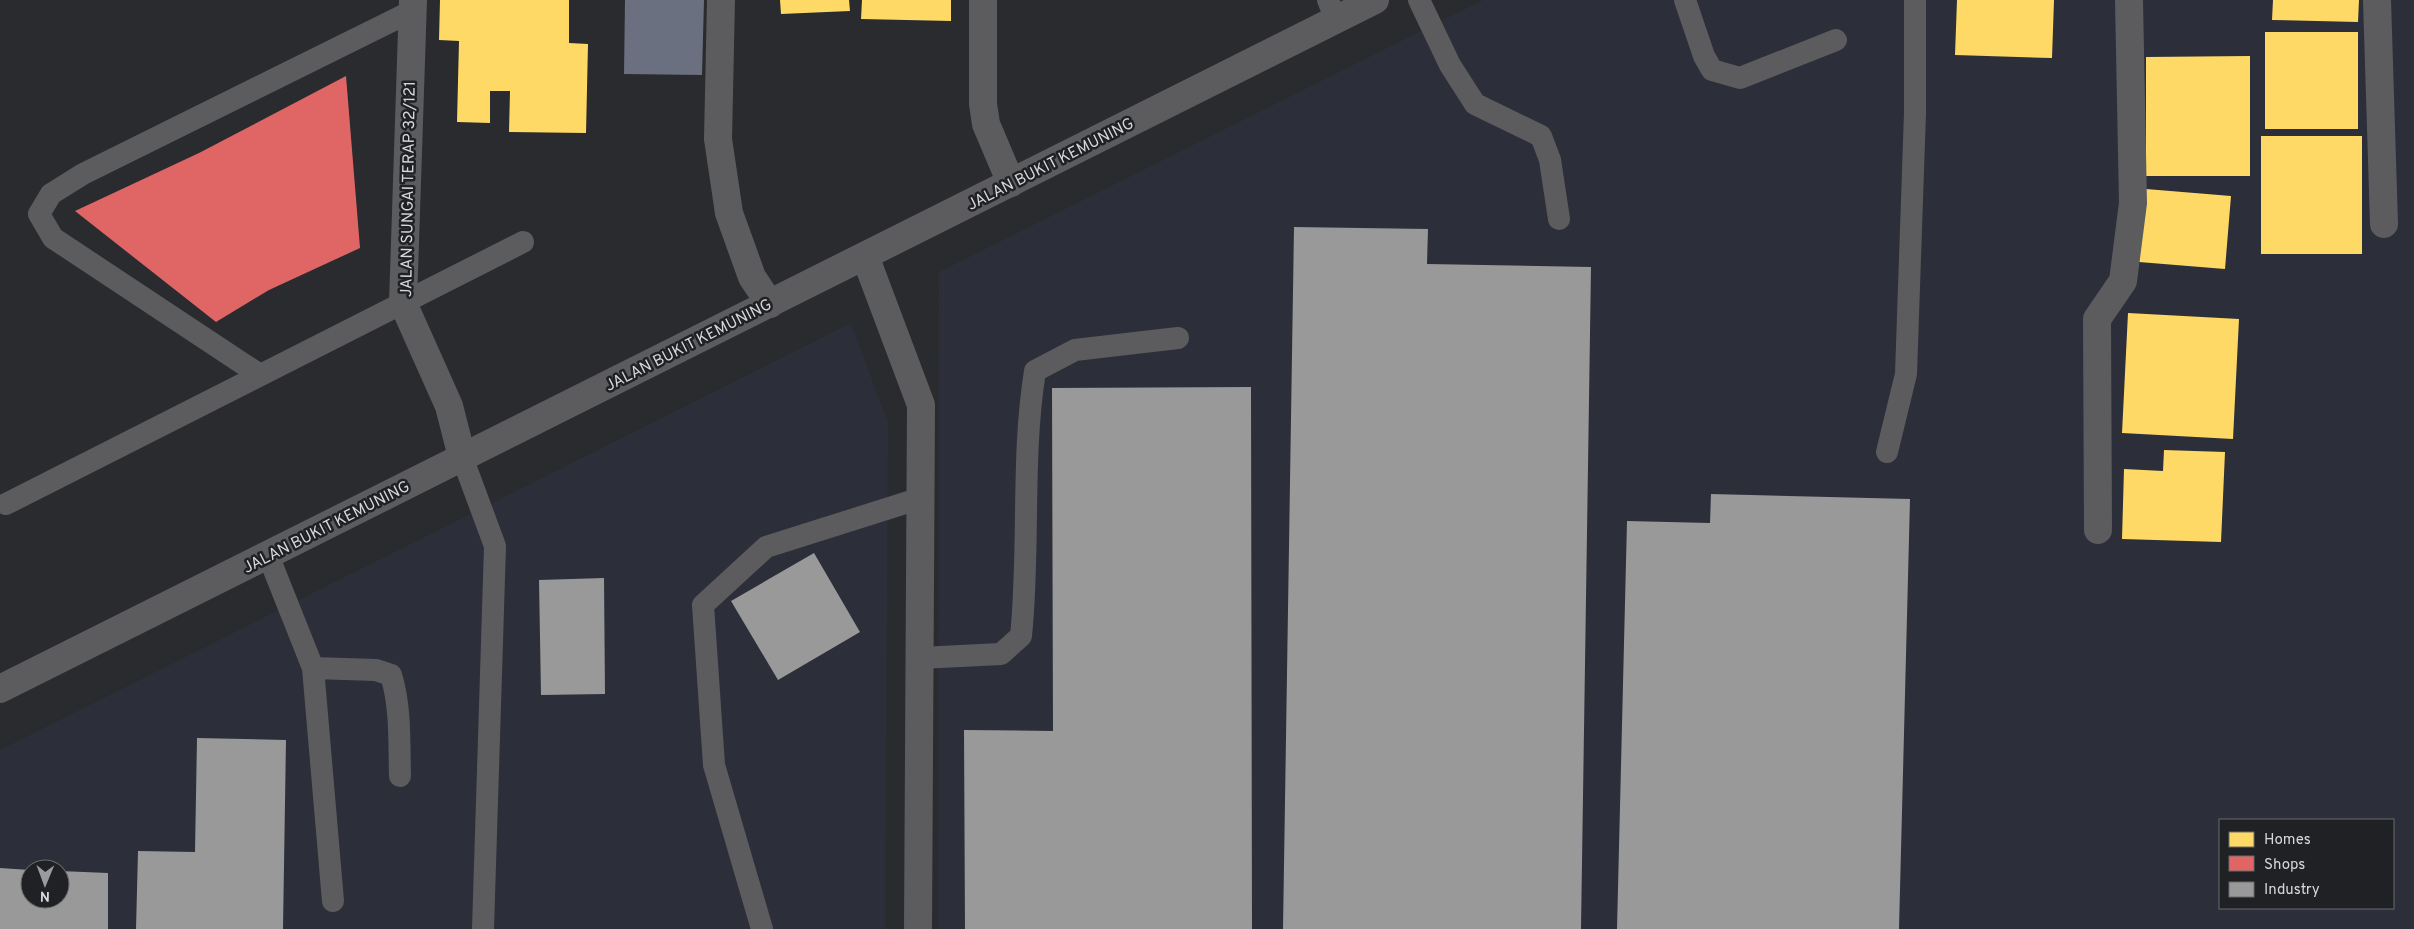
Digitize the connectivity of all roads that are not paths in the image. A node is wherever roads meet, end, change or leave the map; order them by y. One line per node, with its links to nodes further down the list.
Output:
1 (722, 0): 18 (street)
2 (983, 0): 12 (street)
3 (1375, 0): 10 (street, JALAN BUKIT KEMUNING)
4 (1419, 0): 13 (lane)
5 (1685, 0): 11 (lane)
6 (1915, 0): 21 (lane)
7 (2129, 0): 25 (street)
8 (2377, 0): 14 (street)
9 (412, 5): 17 (street, JALAN SUNGAI TERAP 32/121); 20 (lane)
10 (1332, 10): 12 (street, JALAN BUKIT KEMUNING)
11 (1836, 40)
12 (1011, 183): 16 (street, JALAN BUKIT KEMUNING)
13 (1559, 220)
14 (2384, 224)
15 (522, 242): 17 (lane)
16 (865, 256): 18 (street, JALAN BUKIT KEMUNING); 23 (street)
17 (403, 303): 20 (lane); 22 (street, JALAN SUNGAI TERAP 32/121)
18 (770, 304): 22 (street, JALAN BUKIT KEMUNING)
19 (1178, 338): 27 (lane)
20 (260, 375): 24 (lane)
21 (1887, 452)
22 (462, 457): 26 (street, JALAN BUKIT KEMUNING); 32 (lane)
23 (921, 498): 27 (street); 33 (lane)
24 (6, 504)
25 (2098, 530)
26 (268, 555): 28 (lane); 29 (street, JALAN BUKIT KEMUNING)
27 (920, 658): 34 (street)
28 (313, 668): 30 (lane); 31 (lane)
29 (0, 689)
30 (400, 776)
31 (333, 901)
32 (483, 929)
33 (762, 929)
34 (918, 929)

